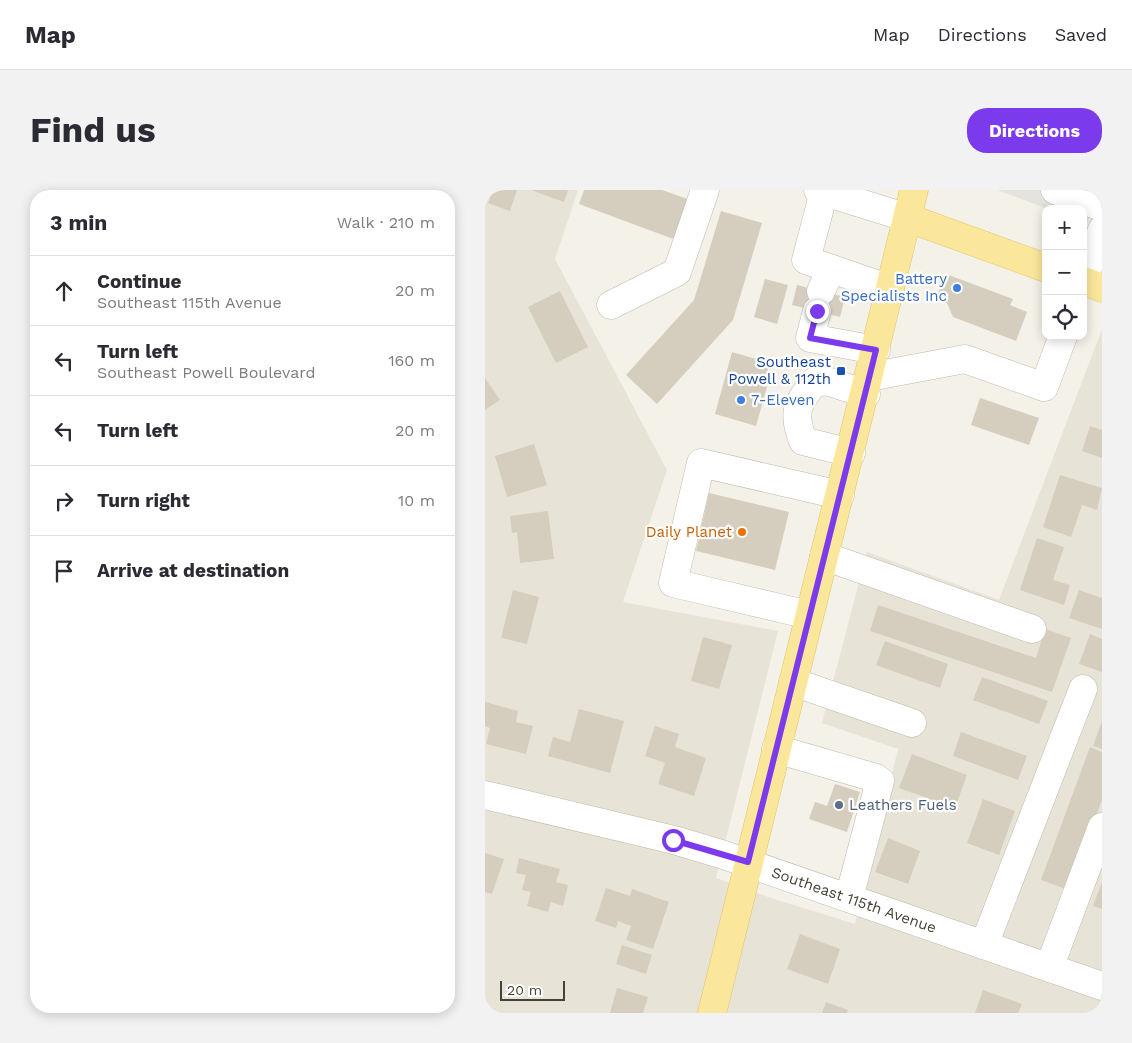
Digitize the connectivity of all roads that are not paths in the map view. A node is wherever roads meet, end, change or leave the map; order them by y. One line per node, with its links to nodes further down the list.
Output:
1 (705, 190): 14 (street)
2 (914, 190): 6 (main road)
3 (1055, 190): 5 (street)
4 (831, 192): 6 (street); 12 (street)
5 (1102, 207)
6 (907, 218): 8 (main road); 13 (main road)
7 (1102, 230): 9 (street)
8 (1042, 267)
9 (1087, 270)
10 (1087, 282): 11 (main road)
11 (1102, 288)
12 (823, 290): 13 (street); 16 (street)
13 (890, 290): 16 (main road)
14 (611, 305)
15 (1062, 340): 17 (street)
16 (876, 350): 17 (main road)
17 (867, 385): 18 (main road); 18 (street)
18 (851, 453): 19 (main road)
19 (840, 495): 20 (main road); 21 (street)
20 (824, 556): 21 (main road); 22 (street)
21 (809, 615): 23 (main road)
22 (1032, 629)
23 (793, 682): 25 (street); 26 (main road)
24 (1083, 689): 31 (street)
25 (912, 723)
26 (776, 749): 29 (main road); 30 (street)
27 (485, 794): 29 (street, Southeast 115th Avenue)
28 (1102, 827): 32 (street)
29 (748, 862): 30 (street, Southeast 115th Avenue); 34 (main road)
30 (849, 898): 31 (street, Southeast 115th Avenue)
31 (984, 945): 32 (street, Southeast 115th Avenue)
32 (1049, 968): 33 (street, Southeast 115th Avenue)
33 (1102, 986)
34 (712, 1013)

